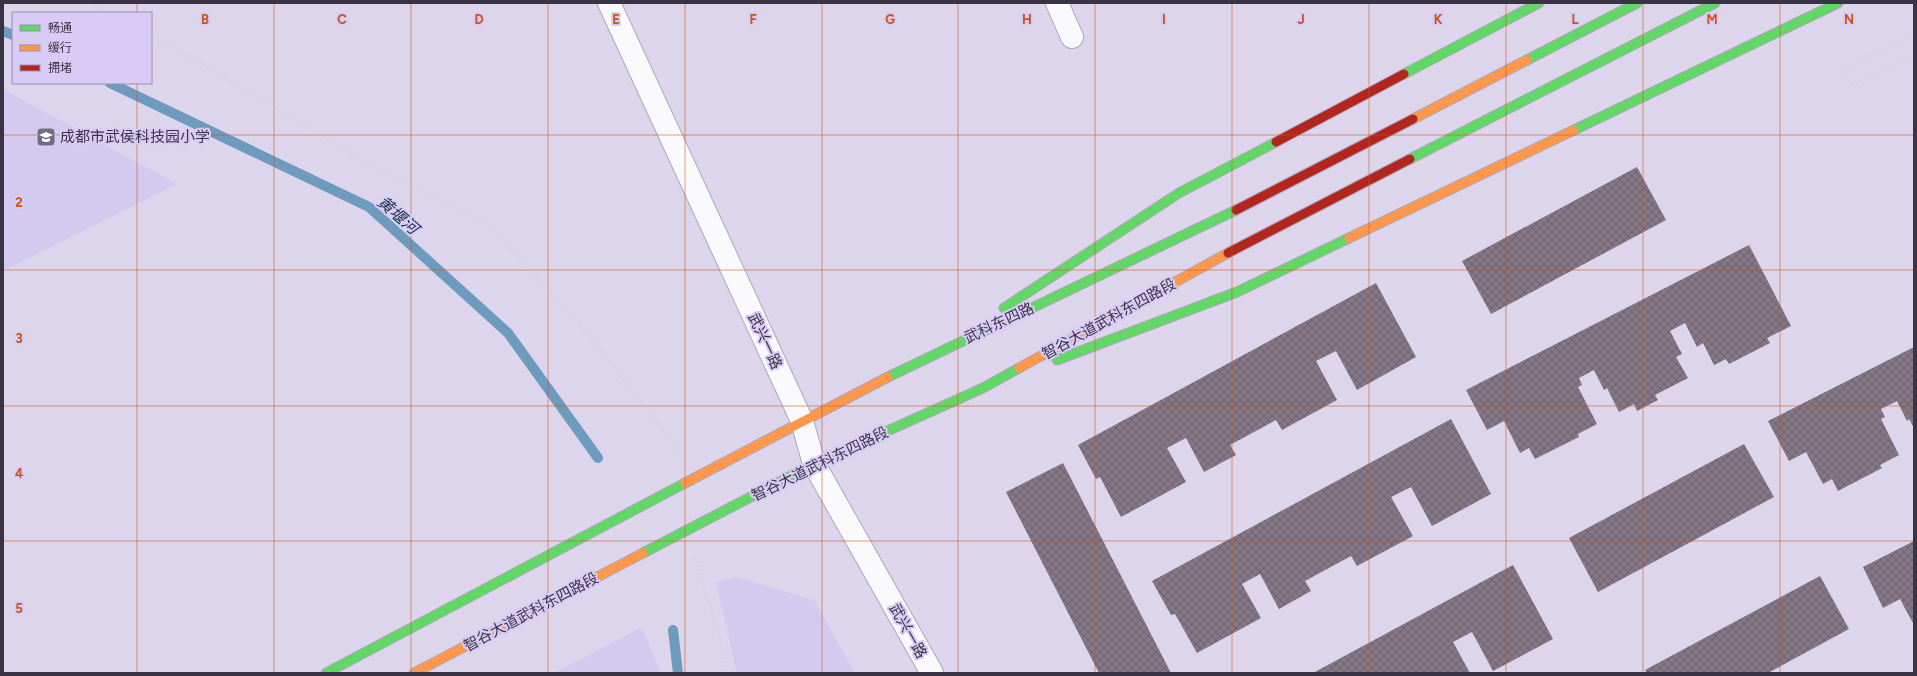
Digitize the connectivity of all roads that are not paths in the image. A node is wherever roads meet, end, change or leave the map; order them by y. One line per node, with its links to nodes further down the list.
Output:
1 (609, 3): 10 (street, 武兴一路)
2 (1057, 3): 7 (street)
3 (1539, 3): 8 (main road)
4 (1637, 3): 8 (main road, 武科东四路)
5 (1715, 3): 9 (main road, 智谷大道武科东四路段)
6 (1838, 3): 9 (main road)
7 (1072, 37)
8 (938, 352): 10 (main road, 武科东四路)
9 (983, 388): 11 (main road, 智谷大道武科东四路段)
10 (802, 421): 11 (street, 武兴一路); 12 (main road)
11 (814, 464): 13 (main road, 智谷大道武科东四路段); 14 (street, 武兴一路)
12 (326, 673)
13 (414, 673)
14 (932, 673)

